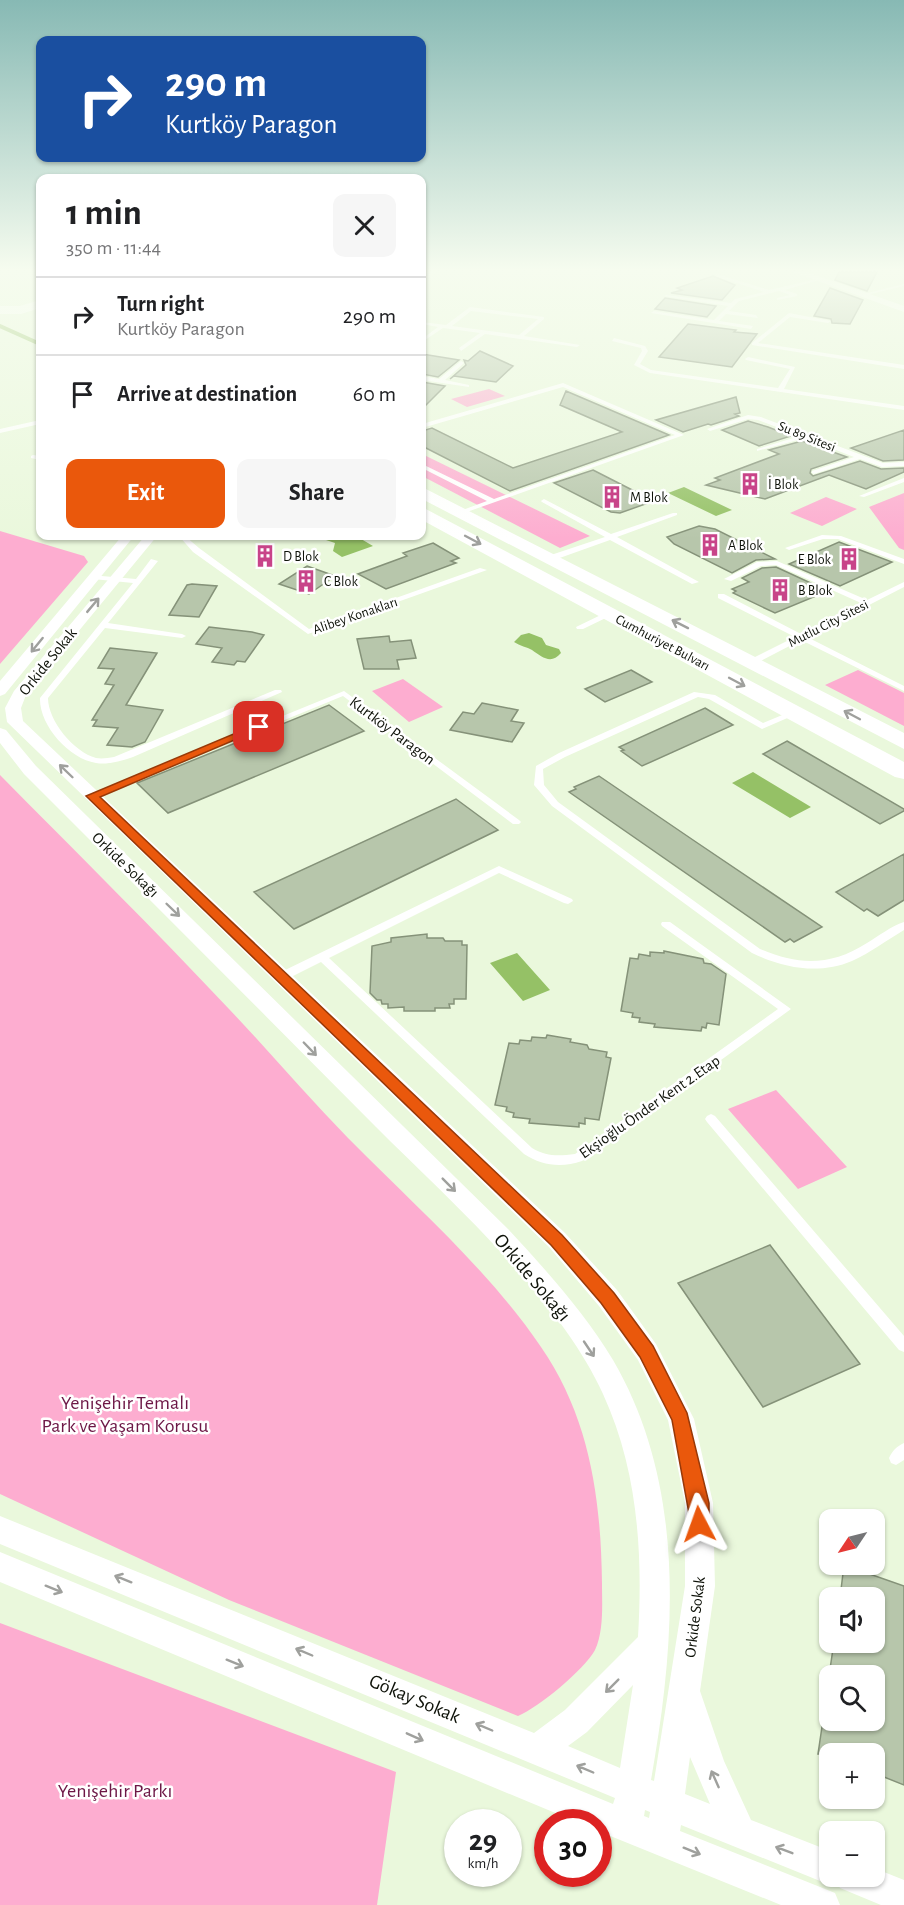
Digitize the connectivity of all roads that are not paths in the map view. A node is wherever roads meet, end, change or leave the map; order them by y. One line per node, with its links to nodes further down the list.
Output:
1 (639, 361): 9 (lane)
2 (757, 361): 9 (lane)
3 (858, 361): 5 (lane)
4 (461, 363): 7 (lane)
5 (904, 368)
6 (426, 379): 7 (lane)
7 (441, 381): 8 (lane)
8 (467, 386)
9 (780, 390): 10 (lane)
10 (904, 408)
11 (36, 423): 14 (lane)
12 (426, 425): 24 (lane)
13 (710, 429): 15 (lane, Su 89 Sitesi)
14 (0, 431)
15 (805, 436): 16 (lane); 17 (lane, Su 89 Sitesi)
16 (759, 450)
17 (859, 457): 18 (lane, Su 89 Sitesi); 20 (lane)
18 (904, 464)
19 (426, 470): 24 (lane)
20 (814, 472)
21 (904, 480): 23 (lane)
22 (426, 494): 26 (street, Cumhuriyet Bulvarı)
23 (862, 496)
24 (493, 501): 26 (lane)
25 (544, 501): 29 (lane)
26 (462, 512): 34 (street, Cumhuriyet Bulvarı)
27 (675, 514): 29 (lane)
28 (426, 515): 45 (street, Cumhuriyet Bulvarı, one-way to 45)
29 (611, 537): 34 (lane); 41 (lane)
30 (126, 540): 38 (street)
31 (146, 540): 38 (street, Orkide Sokak)
32 (186, 540): 37 (lane, Alibey Konakları)
33 (789, 548): 36 (lane)
34 (551, 558): 50 (street, Cumhuriyet Bulvarı, one-way to 34)
35 (154, 561): 40 (lane)
36 (904, 562)
37 (483, 570)
38 (103, 578): 40 (lane); 52 (street, one-way to 52); 58 (street, Orkide Sokak, one-way to 38)
39 (728, 579): 44 (lane)
40 (138, 581): 46 (lane)
41 (695, 582)
42 (904, 584): 44 (lane, Mutlu City Sitesi)
43 (721, 596): 49 (lane)
44 (868, 603): 49 (lane, Mutlu City Sitesi)
45 (610, 614): 47 (lane); 54 (street, Cumhuriyet Bulvarı, one-way to 54)
46 (102, 625): 48 (lane); 53 (lane)
47 (580, 627)
48 (182, 636)
49 (801, 636): 50 (lane, Mutlu City Sitesi); 51 (lane)
50 (752, 662): 56 (street, Cumhuriyet Bulvarı, one-way to 50)
51 (904, 689)
52 (0, 691)
53 (278, 692)
54 (795, 713): 57 (street, Cumhuriyet Bulvarı); 62 (lane)
55 (3, 739): 65 (street, Orkide Sokağı, one-way to 65)
56 (904, 742)
57 (904, 772)
58 (92, 796): 59 (lane, Kurtköy Paragon); 64 (street, Orkide Sokak)
59 (516, 822)
60 (568, 901): 63 (lane)
61 (666, 924): 63 (lane, Ekşioğlu Önder Kent 2.Etap)
62 (904, 925)
63 (322, 957): 64 (lane)
64 (283, 976): 65 (street); 71 (street, Orkide Sokak)
65 (254, 991): 70 (street, Orkide Sokağı, one-way to 70)
66 (711, 1119): 67 (lane)
67 (904, 1346)
68 (0, 1530): 72 (street, Gökay Sokak, one-way to 68)
69 (0, 1567): 75 (street, Gökay Sokak, one-way to 75)
70 (652, 1644): 72 (street, one-way to 72); 73 (street)
71 (684, 1689): 74 (street); 76 (street, one-way to 71)
72 (538, 1749): 73 (street, Gökay Sokak, one-way to 72)
73 (633, 1789): 74 (street, Gökay Sokak); 75 (street)
74 (667, 1803): 76 (street, Gökay Sokak); 77 (street)
75 (626, 1824): 77 (street, Gökay Sokak)
76 (739, 1832): 78 (street, Gökay Sokak, one-way to 76)
77 (662, 1839): 81 (street, Gökay Sokak, one-way to 81)
78 (819, 1864)
79 (879, 1887): 80 (street)
80 (904, 1897)
81 (823, 1905)

